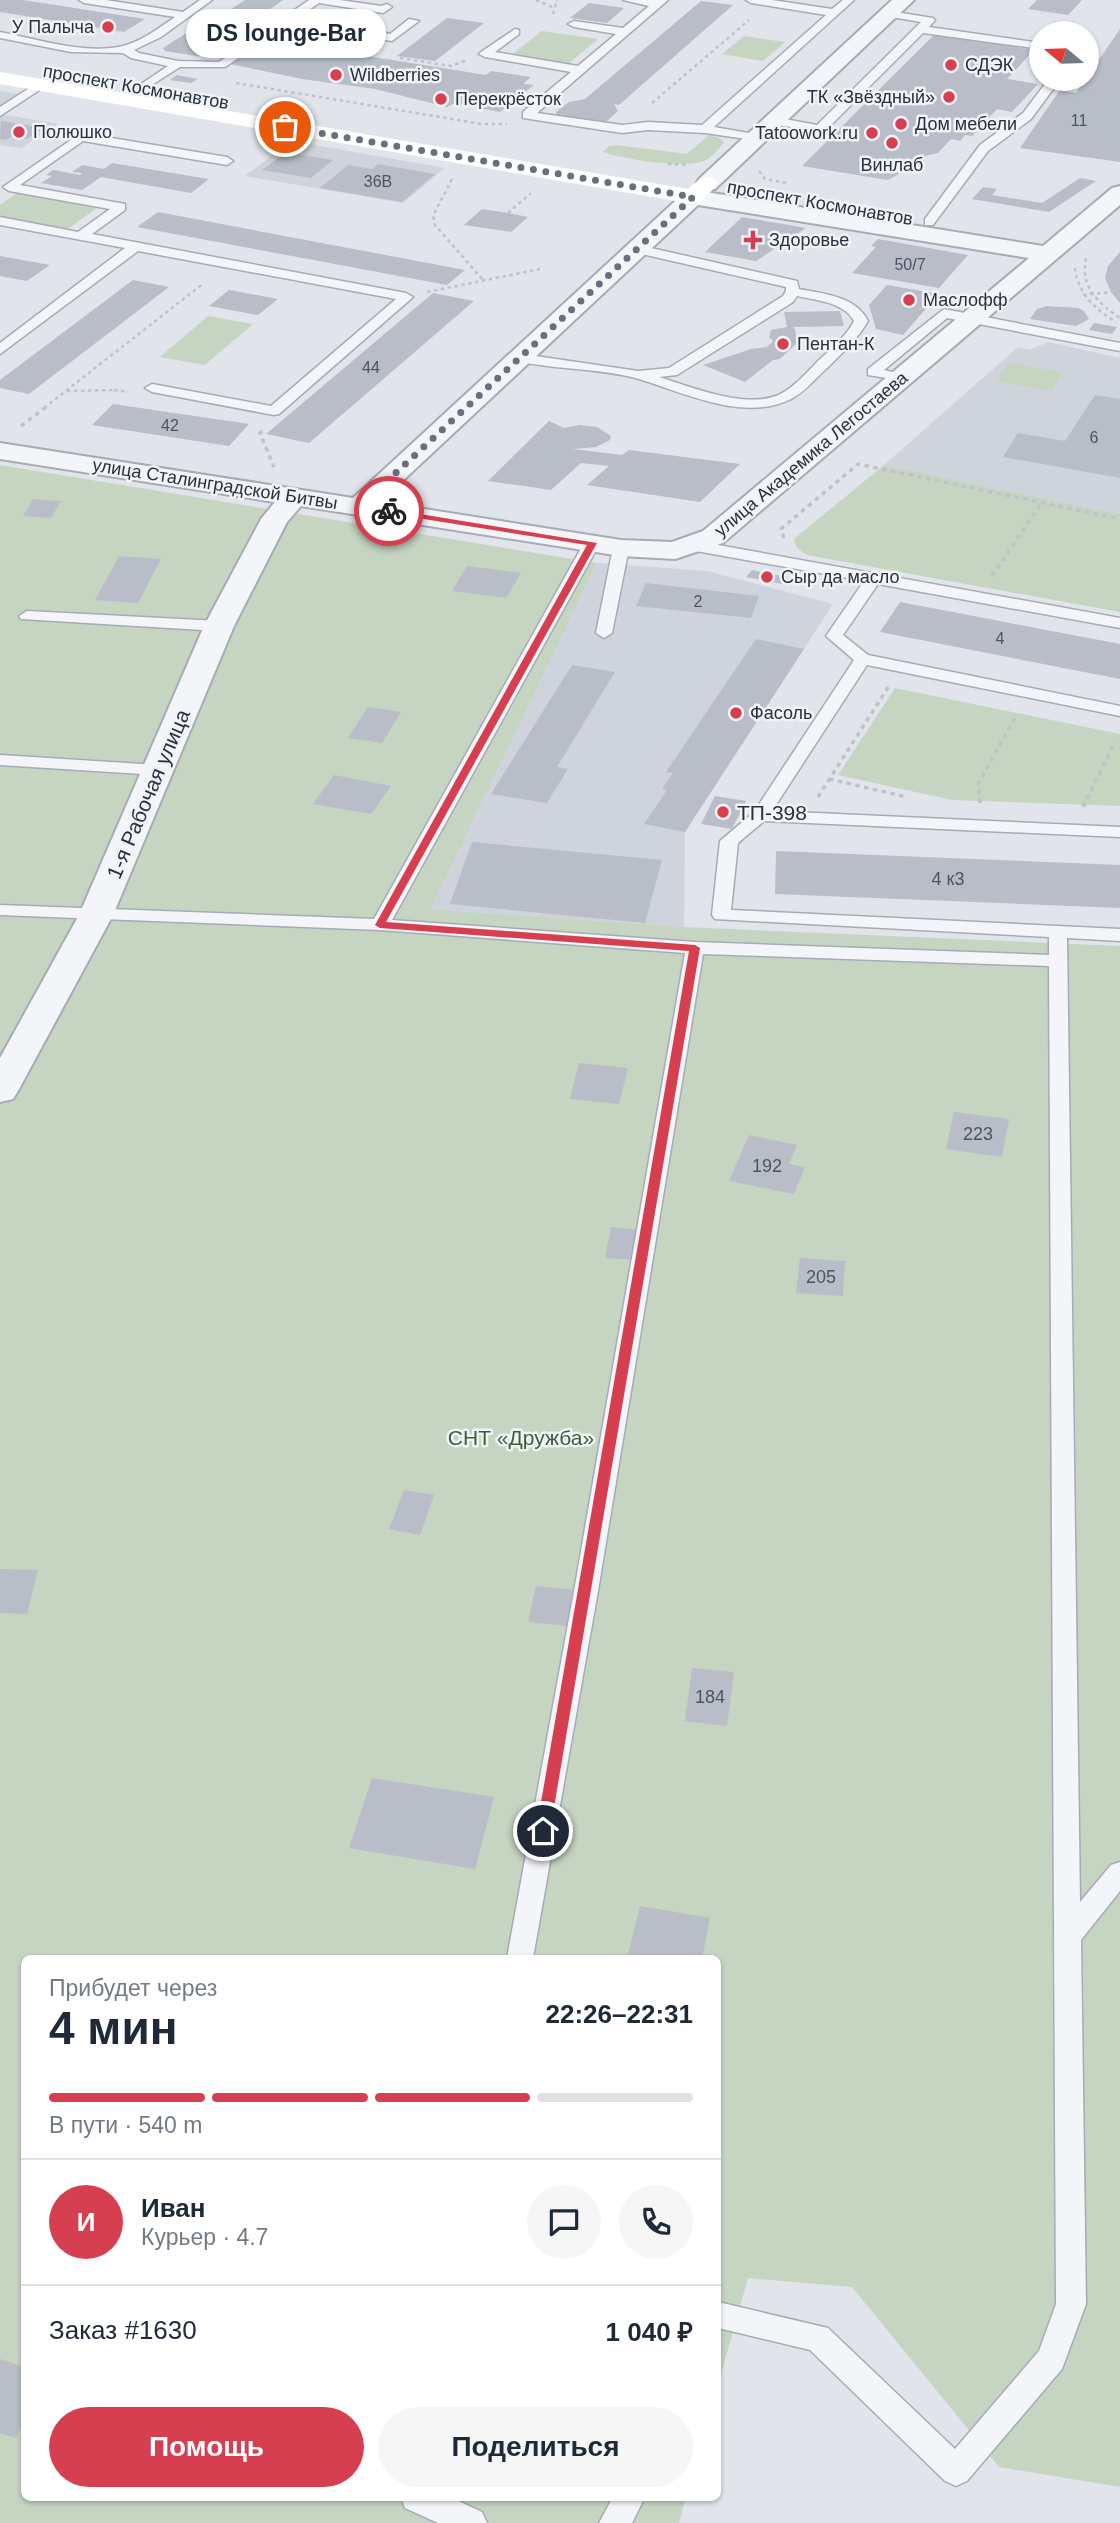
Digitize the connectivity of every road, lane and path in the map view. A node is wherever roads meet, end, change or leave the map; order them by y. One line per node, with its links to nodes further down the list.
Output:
1 (84, 0): 14 (lane)
2 (207, 0): 14 (lane)
3 (318, 0): 10 (lane); 16 (lane)
4 (536, 0): 12 (path)
5 (628, 0): 8 (lane)
6 (751, 0): 9 (lane)
7 (849, 0): 13 (lane)
8 (660, 2): 20 (lane)
9 (769, 3): 13 (lane); 35 (path)
10 (387, 7)
11 (896, 7): 18 (lane); 34 (street, улица Сталинградской Битвы)
12 (554, 8)
13 (835, 13): 36 (lane)
14 (183, 15): 23 (lane)
15 (414, 21): 16 (lane)
16 (284, 22): 25 (lane)
17 (574, 24): 20 (lane)
18 (920, 29): 22 (lane); 34 (lane)
19 (515, 32): 26 (lane)
20 (625, 32): 26 (lane)
21 (0, 35): 23 (lane)
22 (1029, 44)
23 (125, 49): 25 (lane)
24 (0, 63): 29 (street, проспект Космонавтов)
25 (178, 64): 29 (lane)
26 (580, 70): 33 (lane)
27 (0, 78): 30 (street, проспект Космонавтов)
28 (233, 83): 33 (path)
29 (142, 88): 41 (street, проспект Космонавтов)
30 (34, 90): 32 (lane); 41 (street, проспект Космонавтов)
31 (1046, 91): 46 (lane)
32 (0, 112)
33 (527, 115): 35 (lane)
34 (774, 121): 37 (street, улица Сталинградской Битвы)
35 (622, 129): 36 (lane)
36 (705, 129): 37 (lane)
37 (756, 138): 41 (street, улица Сталинградской Битвы)
38 (227, 161): 47 (lane)
39 (660, 164): 41 (path)
40 (457, 169): 54 (path)
41 (700, 182): 46 (street, проспект Космонавтов); 49 (street, улица Сталинградской Битвы); 51 (street, проспект Космонавтов)
42 (537, 188): 44 (path)
43 (1120, 193): 51 (street, улица Академика Легостаева)
44 (508, 213)
45 (0, 221): 47 (lane)
46 (929, 222): 51 (street, проспект Космонавтов)
47 (82, 236): 48 (lane)
48 (136, 247): 52 (lane); 64 (lane)
49 (638, 249): 55 (lane); 65 (street, улица Сталинградской Битвы)
50 (1092, 249): 58 (path)
51 (1062, 252): 59 (path); 61 (street, улица Академика Легостаева)
52 (229, 264): 67 (lane); 68 (path)
53 (540, 269): 54 (path)
54 (484, 280): 57 (path)
55 (793, 291): 66 (lane); 66 (lane)
56 (1111, 292): 58 (path)
57 (419, 293)
58 (1091, 294): 59 (path); 60 (path)
59 (1083, 295): 62 (path)
60 (1120, 318)
61 (970, 319): 63 (lane); 77 (street, улица Академика Легостаева)
62 (1120, 324)
63 (1120, 347)
64 (0, 350)
65 (522, 358): 66 (lane); 74 (street, улица Сталинградской Битвы)
66 (638, 375)
67 (152, 388): 68 (path)
68 (66, 391): 70 (path)
69 (266, 426): 72 (path)
70 (19, 428)
71 (0, 451): 72 (street, улица Сталинградской Битвы)
72 (286, 487): 74 (street, улица Сталинградской Битвы); 84 (street, 1-я Рабочая улица)
73 (1042, 502): 75 (path); 79 (path); 81 (path)
74 (359, 507): 76 (street, улица Академика Легостаева)
75 (1120, 519)
76 (592, 543): 78 (street, улица Академика Легостаева); 100 (lane)
77 (696, 546): 78 (street, улица Академика Легостаева); 79 (lane)
78 (621, 548): 85 (lane)
79 (791, 563): 80 (lane)
80 (874, 578): 81 (lane); 86 (lane)
81 (978, 597): 83 (lane)
82 (27, 616): 84 (lane)
83 (1120, 623)
84 (219, 626): 92 (street, 1-я Рабочая улица)
85 (604, 633)
86 (863, 659): 87 (lane); 95 (lane)
87 (902, 667): 89 (lane); 96 (path)
88 (1019, 710): 93 (path)
89 (1120, 711)
90 (1115, 741): 94 (path)
91 (0, 760): 92 (lane)
92 (158, 770): 99 (street, 1-я Рабочая улица)
93 (980, 803)
94 (1082, 808)
95 (760, 816): 96 (lane); 101 (lane)
96 (804, 818): 97 (lane)
97 (1120, 832)
98 (0, 910): 99 (lane)
99 (96, 915): 100 (lane); 105 (street, 1-я Рабочая улица)
100 (380, 925): 103 (lane)
101 (1058, 933): 102 (lane); 104 (lane)
102 (1120, 935)
103 (695, 948): 104 (lane); 109 (lane)
104 (1059, 961): 108 (lane)
105 (10, 1060): 106 (street, 1-я Рабочая улица)
106 (0, 1091)
107 (1120, 1872): 108 (lane)
108 (1070, 1934): 110 (lane)
109 (521, 1955)
110 (721, 2316)
111 (424, 2501): 113 (lane)
112 (628, 2501): 114 (lane)
113 (471, 2523)
114 (615, 2523)

